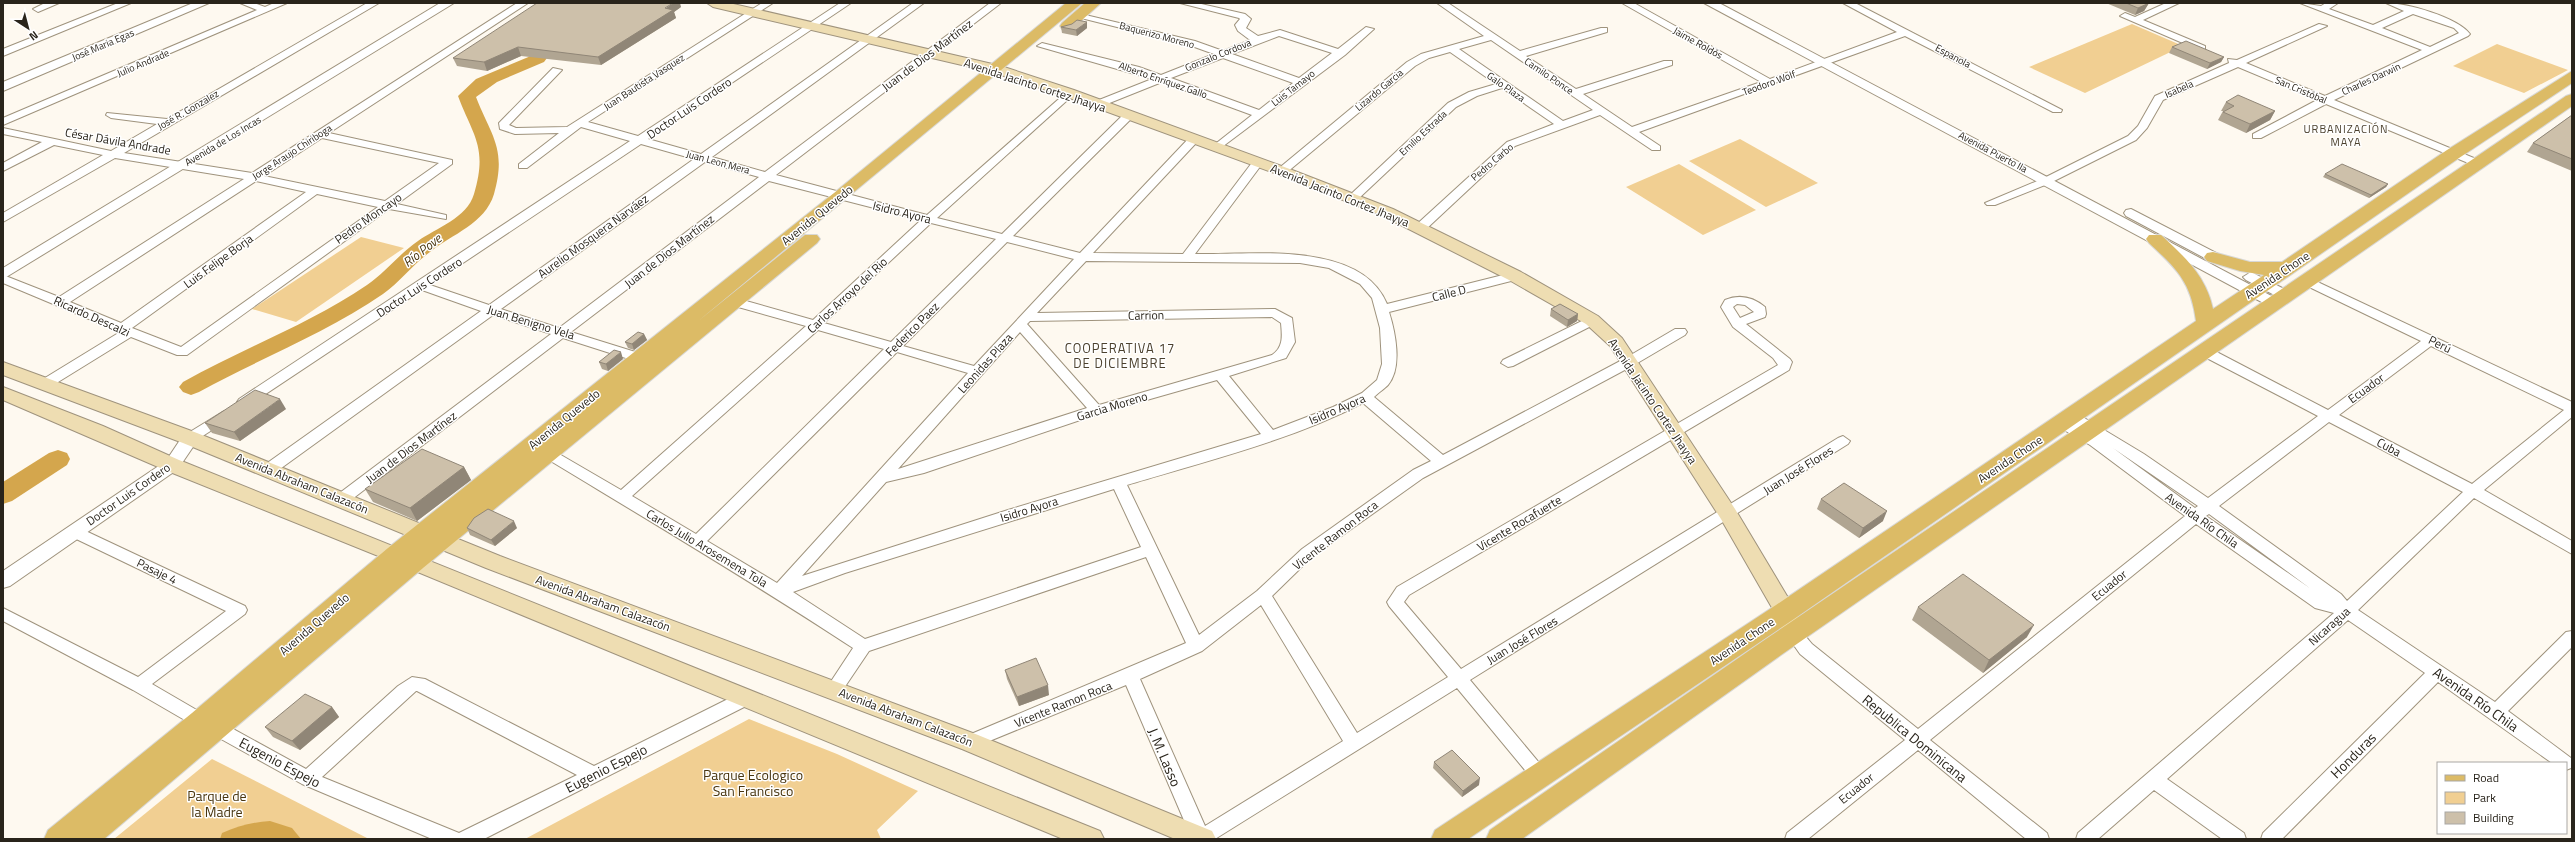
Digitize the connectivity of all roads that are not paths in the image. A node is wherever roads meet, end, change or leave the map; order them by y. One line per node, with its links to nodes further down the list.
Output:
1 (54, 3): 27 (street)
2 (126, 3): 45 (street)
3 (203, 3): 60 (street, José Maria Egas)
4 (245, 3): 28 (street)
5 (282, 3): 28 (street, Julio Andrade)
6 (374, 3): 72 (street, José R. Gonzalez)
7 (522, 3): 77 (street, Jorge Araujo Chiriboga)
8 (713, 3): 30 (main road, Avenida Jacinto Cortez Jhayya)
9 (768, 3): 30 (street, Juan Bautista Vasquez)
10 (846, 3): 33 (street, Doctor Luis Cordero)
11 (919, 3): 40 (street, Aurelio Mosquera Narváez)
12 (996, 3): 46 (street, Juan de Dios Martínez)
13 (1094, 3): 25 (main road, Avenida Quevedo)
14 (1185, 3): 41 (street)
15 (1442, 3): 39 (street, Camilo Ponce)
16 (1627, 3): 58 (street, Jaime Roldós)
17 (1710, 3): 50 (street, Avenida Puerto Ila)
18 (1731, 3): 50 (street, Avenida Puerto Ila)
19 (1848, 3): 38 (street, Espanola)
20 (2174, 3): 32 (street)
21 (2304, 3): 26 (street)
22 (2333, 3): 26 (street)
23 (2391, 3): 29 (street)
24 (449, 4): 89 (street, Avenida de Los Incas)
25 (1077, 9): 42 (main road, Avenida Quevedo); 47 (street, Baquerizo Moreno); 54 (main road, Avenida Quevedo)
26 (2321, 9): 36 (street)
27 (38, 10)
28 (266, 10): 71 (street, Julio Andrade)
29 (2413, 10): 36 (street); 44 (street, Charles Darwin)
30 (754, 12): 33 (main road, Avenida Jacinto Cortez Jhayya); 74 (street, Juan Bautista Vasquez)
31 (2125, 16): 32 (street, San Cristóbal)
32 (2135, 20): 52 (street, San Cristóbal)
33 (811, 26): 40 (main road, Avenida Jacinto Cortez Jhayya); 80 (street, Doctor Luis Cordero)
34 (2322, 26): 52 (street, Isabela)
35 (1370, 29): 48 (street, Luis Tamayo)
36 (2373, 29): 44 (street)
37 (1604, 30): 49 (street)
38 (1906, 32): 50 (street, Teodoro Wolf); 66 (street, Espanola)
39 (1492, 37): 43 (street, Lizardo Garcia); 49 (street, Camilo Ponce)
40 (867, 39): 46 (main road, Avenida Jacinto Cortez Jhayya); 86 (street, Aurelio Mosquera Narváez)
41 (1257, 40): 47 (street, Gonzalo Cordova); 48 (street, Gonzalo Cordova)
42 (1042, 46): 54 (main road, Avenida Quevedo); 56 (street, Alberto Enríquez Gallo)
43 (1451, 48): 59 (street, Galo Plaza); 92 (street, Lizardo Garcia)
44 (2433, 50): 64 (street, Charles Darwin)
45 (3, 53)
46 (929, 53): 54 (main road, Avenida Jacinto Cortez Jhayya); 94 (street, Juan de Dios Martínez)
47 (1221, 53): 56 (street, Gonzalo Cordova); 57 (street, Baquerizo Moreno)
48 (1341, 53): 57 (street, Luis Tamayo)
49 (1518, 55): 62 (street, Camilo Ponce)
50 (1830, 60): 58 (street, Teodoro Wolf); 93 (street, Avenida Puerto Ila); 96 (street, Avenida Puerto Ila)
51 (1668, 63): 62 (street)
52 (2236, 63): 64 (street, San Cristóbal); 93 (street, Isabela)
53 (557, 70): 74 (street, Juan Leon Mera)
54 (1002, 71): 61 (main road, Avenida Jacinto Cortez Jhayya); 98 (main road, Avenida Quevedo)
55 (2572, 76): 85 (main road, Avenida Chone)
56 (1160, 78): 65 (street, Gonzalo Cordova); 68 (street, Alberto Enríquez Gallo)
57 (1300, 82): 68 (street, Luis Tamayo)
58 (1769, 83): 75 (street, Teodoro Wolf)
59 (1503, 85): 73 (street, Galo Plaza); 99 (street, Emilio Estrada)
60 (3, 87)
61 (1069, 93): 65 (main road, Avenida Jacinto Cortez Jhayya); 104 (street, Carlos Arroyo del Rio)
62 (1574, 93): 67 (street, Camilo Ponce)
63 (2572, 99): 88 (main road, Avenida Chone)
64 (2325, 100): 78 (street, Charles Darwin); 85 (street, San Cristóbal)
65 (1098, 104): 70 (main road, Avenida Jacinto Cortez Jhayya)
66 (2057, 110)
67 (1600, 112): 73 (street, Pedro Carbo); 75 (street, Camilo Ponce)
68 (1260, 114): 82 (street, Luis Tamayo)
69 (111, 115): 72 (street)
70 (1129, 115): 79 (main road, Avenida Jacinto Cortez Jhayya); 106 (street, Federico Paez)
71 (3, 122)
72 (167, 122): 84 (street, José R. Gonzalez)
73 (1562, 125): 105 (street, Pedro Carbo)
74 (575, 127): 80 (street, Juan Leon Mera); 90 (street, Juan Bautista Vasquez)
75 (1630, 130): 83 (street, Camilo Ponce)
76 (3, 131): 81 (street, César Dávila Andrade)
77 (319, 134): 95 (street, Jorge Araujo Chiriboga); 101 (street, Pedro Moncayo)
78 (2257, 136)
79 (1194, 139): 82 (main road, Avenida Jacinto Cortez Jhayya); 108 (street, Leonidas Plaza)
80 (642, 140): 86 (street, Juan Leon Mera); 116 (street, Doctor Luis Cordero)
81 (50, 142): 84 (street, César Dávila Andrade); 91 (street)
82 (1218, 147): 87 (main road, Avenida Jacinto Cortez Jhayya)
83 (1656, 148)
84 (112, 154): 89 (street, César Dávila Andrade); 103 (street, José R. Gonzalez)
85 (2453, 154): 88 (street, San Cristóbal); 111 (main road, Avenida Chone)
86 (703, 158): 94 (street, Juan Leon Mera); 122 (street, Aurelio Mosquera Narváez)
87 (1258, 162): 92 (main road, Avenida Jacinto Cortez Jhayya); 110 (street)
88 (2477, 163): 115 (main road, Avenida Chone)
89 (183, 165): 95 (street, César Dávila Andrade); 112 (street, Avenida de Los Incas)
90 (523, 166)
91 (3, 168)
92 (1282, 171): 99 (main road, Avenida Jacinto Cortez Jhayya)
93 (2059, 174): 96 (street, Isabela); 109 (street, Avenida Puerto Ila)
94 (768, 176): 98 (street, Juan Leon Mera); 130 (street, Juan de Dios Martínez)
95 (253, 177): 97 (street, César Dávila Andrade); 119 (street, Jorge Araujo Chiriboga)
96 (2046, 181): 100 (street, Isabela); 107 (street, Avenida Puerto Ila)
97 (314, 191): 101 (street, César Dávila Andrade); 129 (street, Luis Felipe Borja)
98 (848, 198): 104 (street, Isidro Ayora); 120 (main road, Avenida Quevedo); 136 (main road, Avenida Quevedo)
99 (1353, 198): 105 (main road, Avenida Jacinto Cortez Jhayya)
100 (1991, 203)
101 (385, 205): 102 (street, César Dávila Andrade); 135 (street, Pedro Moncayo)
102 (442, 216)
103 (3, 218)
104 (929, 219): 106 (street, Isidro Ayora); 128 (street, Carlos Arroyo del Rio)
105 (1420, 228): 113 (main road, Avenida Jacinto Cortez Jhayya)
106 (1003, 238): 108 (street, Isidro Ayora); 133 (street, Federico Paez)
107 (2155, 239): 117 (street, Avenida Puerto Ila); 127 (main road)
108 (1082, 257): 110 (street, Isidro Ayora); 125 (street, Leonidas Plaza)
109 (2213, 257): 111 (main road); 117 (street, Avenida Puerto Ila)
110 (1186, 258): 121 (street, Isidro Ayora)
111 (2289, 266): 117 (main road, Avenida Chone)
112 (3, 274)
113 (1515, 276): 121 (street, Calle D); 124 (main road, Avenida Jacinto Cortez Jhayya)
114 (3, 279): 119 (street, Ricardo Descalzi)
115 (2307, 281): 118 (main road, Avenida Chone); 132 (street, Perú)
116 (422, 286): 122 (street, Juan Benigno Vela); 152 (street, Doctor Luis Cordero)
117 (2258, 288): 118 (street, Avenida Puerto Ila); 127 (main road, Avenida Chone)
118 (2280, 299): 134 (main road, Avenida Chone)
119 (61, 302): 129 (street, Ricardo Descalzi)
120 (735, 302): 128 (street); 154 (main road, Avenida Quevedo)
121 (1384, 309): 144 (street, Isidro Ayora)
122 (490, 310): 130 (street, Juan Benigno Vela); 157 (street, Aurelio Mosquera Narváez)
123 (1265, 312): 125 (street, Carrion); 141 (street, Garcia Moreno)
124 (1592, 320): 137 (main road, Avenida Jacinto Cortez Jhayya); 138 (street)
125 (1023, 321): 140 (street, Leonidas Plaza); 146 (street)
126 (1738, 323): 149 (street, Vicente Rocafuerte)
127 (2206, 324): 148 (main road, Avenida Chone)
128 (815, 325): 133 (street); 161 (street, Carlos Arroyo del Rio)
129 (125, 331): 135 (street, Ricardo Descalzi); 142 (street, Luis Felipe Borja)
130 (564, 332): 136 (street, Juan Benigno Vela); 162 (street, Juan de Dios Martínez)
131 (1680, 332): 137 (street, Vicente Ramon Roca)
132 (2430, 340): 145 (street, Perú); 147 (street, Ecuador)
133 (894, 347): 140 (street); 168 (street, Federico Paez)
134 (2204, 351): 147 (street, Cuba); 150 (main road, Avenida Chone)
135 (182, 352)
136 (640, 358): 167 (main road, Avenida Quevedo)
137 (1629, 362): 149 (main road, Avenida Jacinto Cortez Jhayya); 155 (street, Vicente Ramon Roca)
138 (1508, 363)
139 (3, 368): 142 (main road, Avenida Abraham Calazacón)
140 (977, 371): 158 (street, Leonidas Plaza)
141 (1220, 374): 146 (street, Garcia Moreno); 151 (street)
142 (45, 384): 152 (main road, Avenida Abraham Calazacón)
143 (5, 396): 156 (main road)
144 (1366, 398): 151 (street, Isidro Ayora); 155 (street)
145 (2570, 406): 160 (street, Nicaragua)
146 (1096, 410): 158 (street, Garcia Moreno)
147 (2328, 415): 160 (street, Cuba); 163 (street, Ecuador)
148 (2066, 420): 150 (street, Avenida Río Chila); 177 (main road, Avenida Chone)
149 (1674, 431): 164 (main road, Avenida Jacinto Cortez Jhayya); 183 (street, Vicente Rocafuerte)
150 (2087, 432): 163 (street, Avenida Río Chila); 165 (street, Avenida Río Chila); 177 (main road, Avenida Chone)
151 (1270, 436): 159 (street, Isidro Ayora)
152 (190, 438): 156 (street, Doctor Luis Cordero); 157 (main road, Avenida Abraham Calazacón)
153 (1843, 441): 164 (street, Juan José Flores)
154 (549, 454): 161 (street, Carlos Julio Arosemena Tola); 167 (main road, Avenida Quevedo)
155 (1440, 461): 174 (street, Vicente Ramon Roca)
156 (172, 465): 166 (street, Doctor Luis Cordero); 171 (main road)
157 (268, 470): 162 (main road, Avenida Abraham Calazacón)
158 (884, 477): 173 (street, Leonidas Plaza)
159 (1118, 482): 170 (street); 173 (street, Isidro Ayora)
160 (2473, 491): 169 (street, Cuba); 175 (street, Nicaragua)
161 (623, 496): 168 (street, Carlos Julio Arosemena Tola)
162 (342, 499): 167 (main road, Avenida Abraham Calazacón)
163 (2208, 506): 165 (street, Ecuador); 175 (street, Avenida Río Chila)
164 (1728, 514): 177 (main road, Avenida Jacinto Cortez Jhayya); 183 (street, Juan José Flores)
165 (2195, 516): 175 (street, Avenida Río Chila); 189 (street, Ecuador)
166 (75, 532): 172 (street, Doctor Luis Cordero); 184 (street, Pasaje 4)
167 (432, 537): 171 (main road, Avenida Quevedo); 185 (main road, Avenida Abraham Calazacón)
168 (696, 542): 173 (street, Carlos Julio Arosemena Tola)
169 (2572, 548)
170 (1150, 550): 179 (street); 180 (street)
171 (406, 558): 186 (main road); 188 (main road, Avenida Quevedo)
172 (3, 581)
173 (779, 590): 179 (street, Carlos Julio Arosemena Tola)
174 (1263, 595): 180 (street, Vicente Ramon Roca); 191 (street)
175 (2347, 610): 181 (street, Avenida Río Chila); 196 (street, Nicaragua)
176 (3, 614): 184 (street, Eugenio Espejo)
177 (1789, 623): 189 (street, Republica Dominicana); 194 (main road, Avenida Chone); 204 (main road, Avenida Chone)
178 (2572, 637): 187 (street)
179 (863, 646): 185 (street)
180 (1196, 646): 182 (street, Vicente Ramon Roca)
181 (2437, 672): 187 (street, Avenida Río Chila); 209 (street, Honduras)
182 (1130, 676): 190 (street, Vicente Ramon Roca); 197 (street, J. M. Lasso)
183 (1458, 679): 191 (street, Juan José Flores); 194 (street, Vicente Rocafuerte)
184 (139, 685): 188 (street, Eugenio Espejo)
185 (834, 689): 190 (main road, Avenida Abraham Calazacón)
186 (746, 698): 193 (street, Eugenio Espejo); 202 (main road)
187 (2496, 712): 192 (street, Avenida Río Chila)
188 (210, 725): 195 (street, Eugenio Espejo); 198 (main road, Avenida Quevedo); 199 (main road, Avenida Quevedo)
189 (1917, 740): 205 (street, Ecuador); 206 (street, Republica Dominicana)
190 (970, 742): 197 (main road, Avenida Abraham Calazacón)
191 (1354, 743): 197 (street, Juan José Flores)
192 (2565, 762)
193 (592, 774): 195 (street); 201 (street, Eugenio Espejo)
194 (1540, 776): 203 (main road, Avenida Chone)
195 (308, 779): 200 (street, Eugenio Espejo)
196 (2155, 780): 207 (street, Nicaragua); 208 (street)
197 (1202, 838)
198 (58, 839)
199 (84, 839)
200 (453, 839)
201 (466, 839)
202 (1091, 839)
203 (1445, 839)
204 (1500, 839)
205 (1794, 839)
206 (2040, 839)
207 (2085, 839)
208 (2237, 839)
209 (2270, 839)

